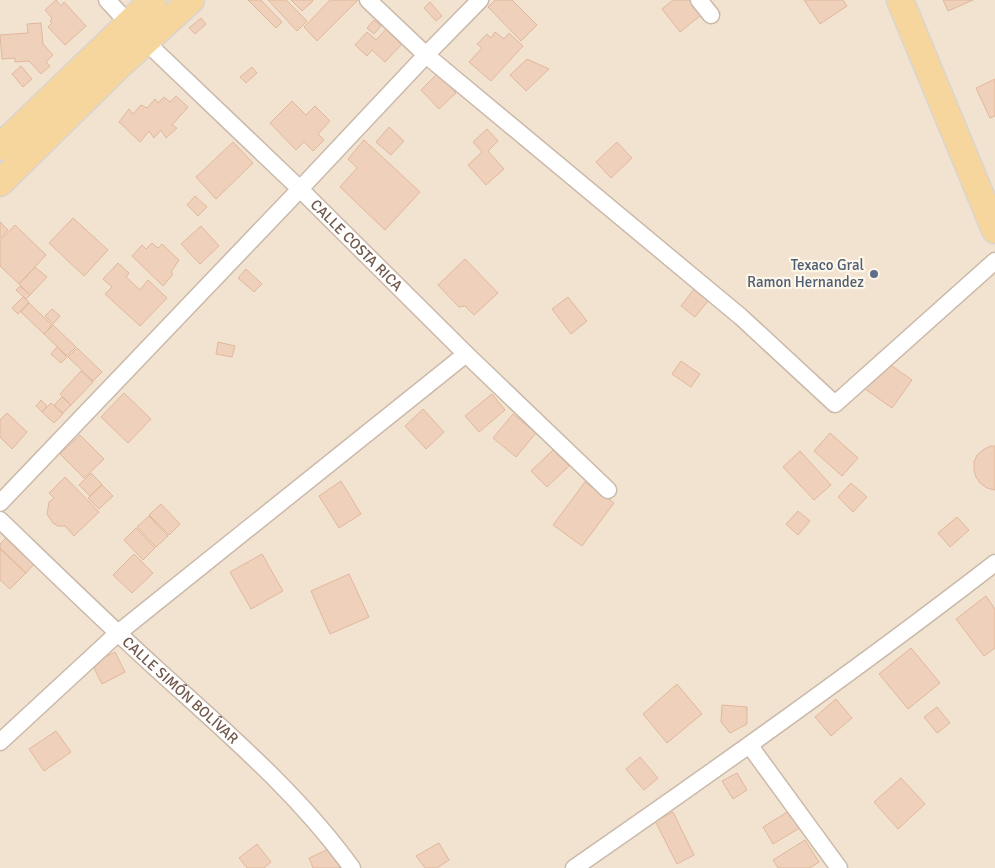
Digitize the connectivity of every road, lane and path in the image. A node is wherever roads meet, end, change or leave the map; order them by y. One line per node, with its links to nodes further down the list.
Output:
1 (107, 0): 9 (street, CALLE COSTA RICA)
2 (153, 0): 9 (main road)
3 (191, 0): 10 (main road)
4 (368, 0): 11 (street)
5 (480, 0): 11 (street)
6 (699, 0): 8 (street)
7 (900, 0): 15 (main road)
8 (711, 15)
9 (129, 23): 10 (street, CALLE COSTA RICA); 12 (main road)
10 (146, 42): 13 (main road); 14 (street, CALLE COSTA RICA)
11 (426, 55): 14 (street); 16 (street)
12 (0, 147)
13 (0, 183)
14 (300, 189): 17 (street, CALLE COSTA RICA); 19 (street)
15 (995, 230)
16 (995, 261)
17 (466, 354): 18 (street, CALLE COSTA RICA); 22 (street)
18 (608, 490)
19 (0, 503)
20 (0, 520): 22 (street, CALLE SIMÓN BOLÍVAR)
21 (995, 563): 24 (street)
22 (118, 633): 23 (street); 25 (street, CALLE SIMÓN BOLÍVAR)
23 (0, 742)
24 (750, 746): 26 (street); 27 (street)
25 (352, 868)
26 (574, 868)
27 (839, 868)

